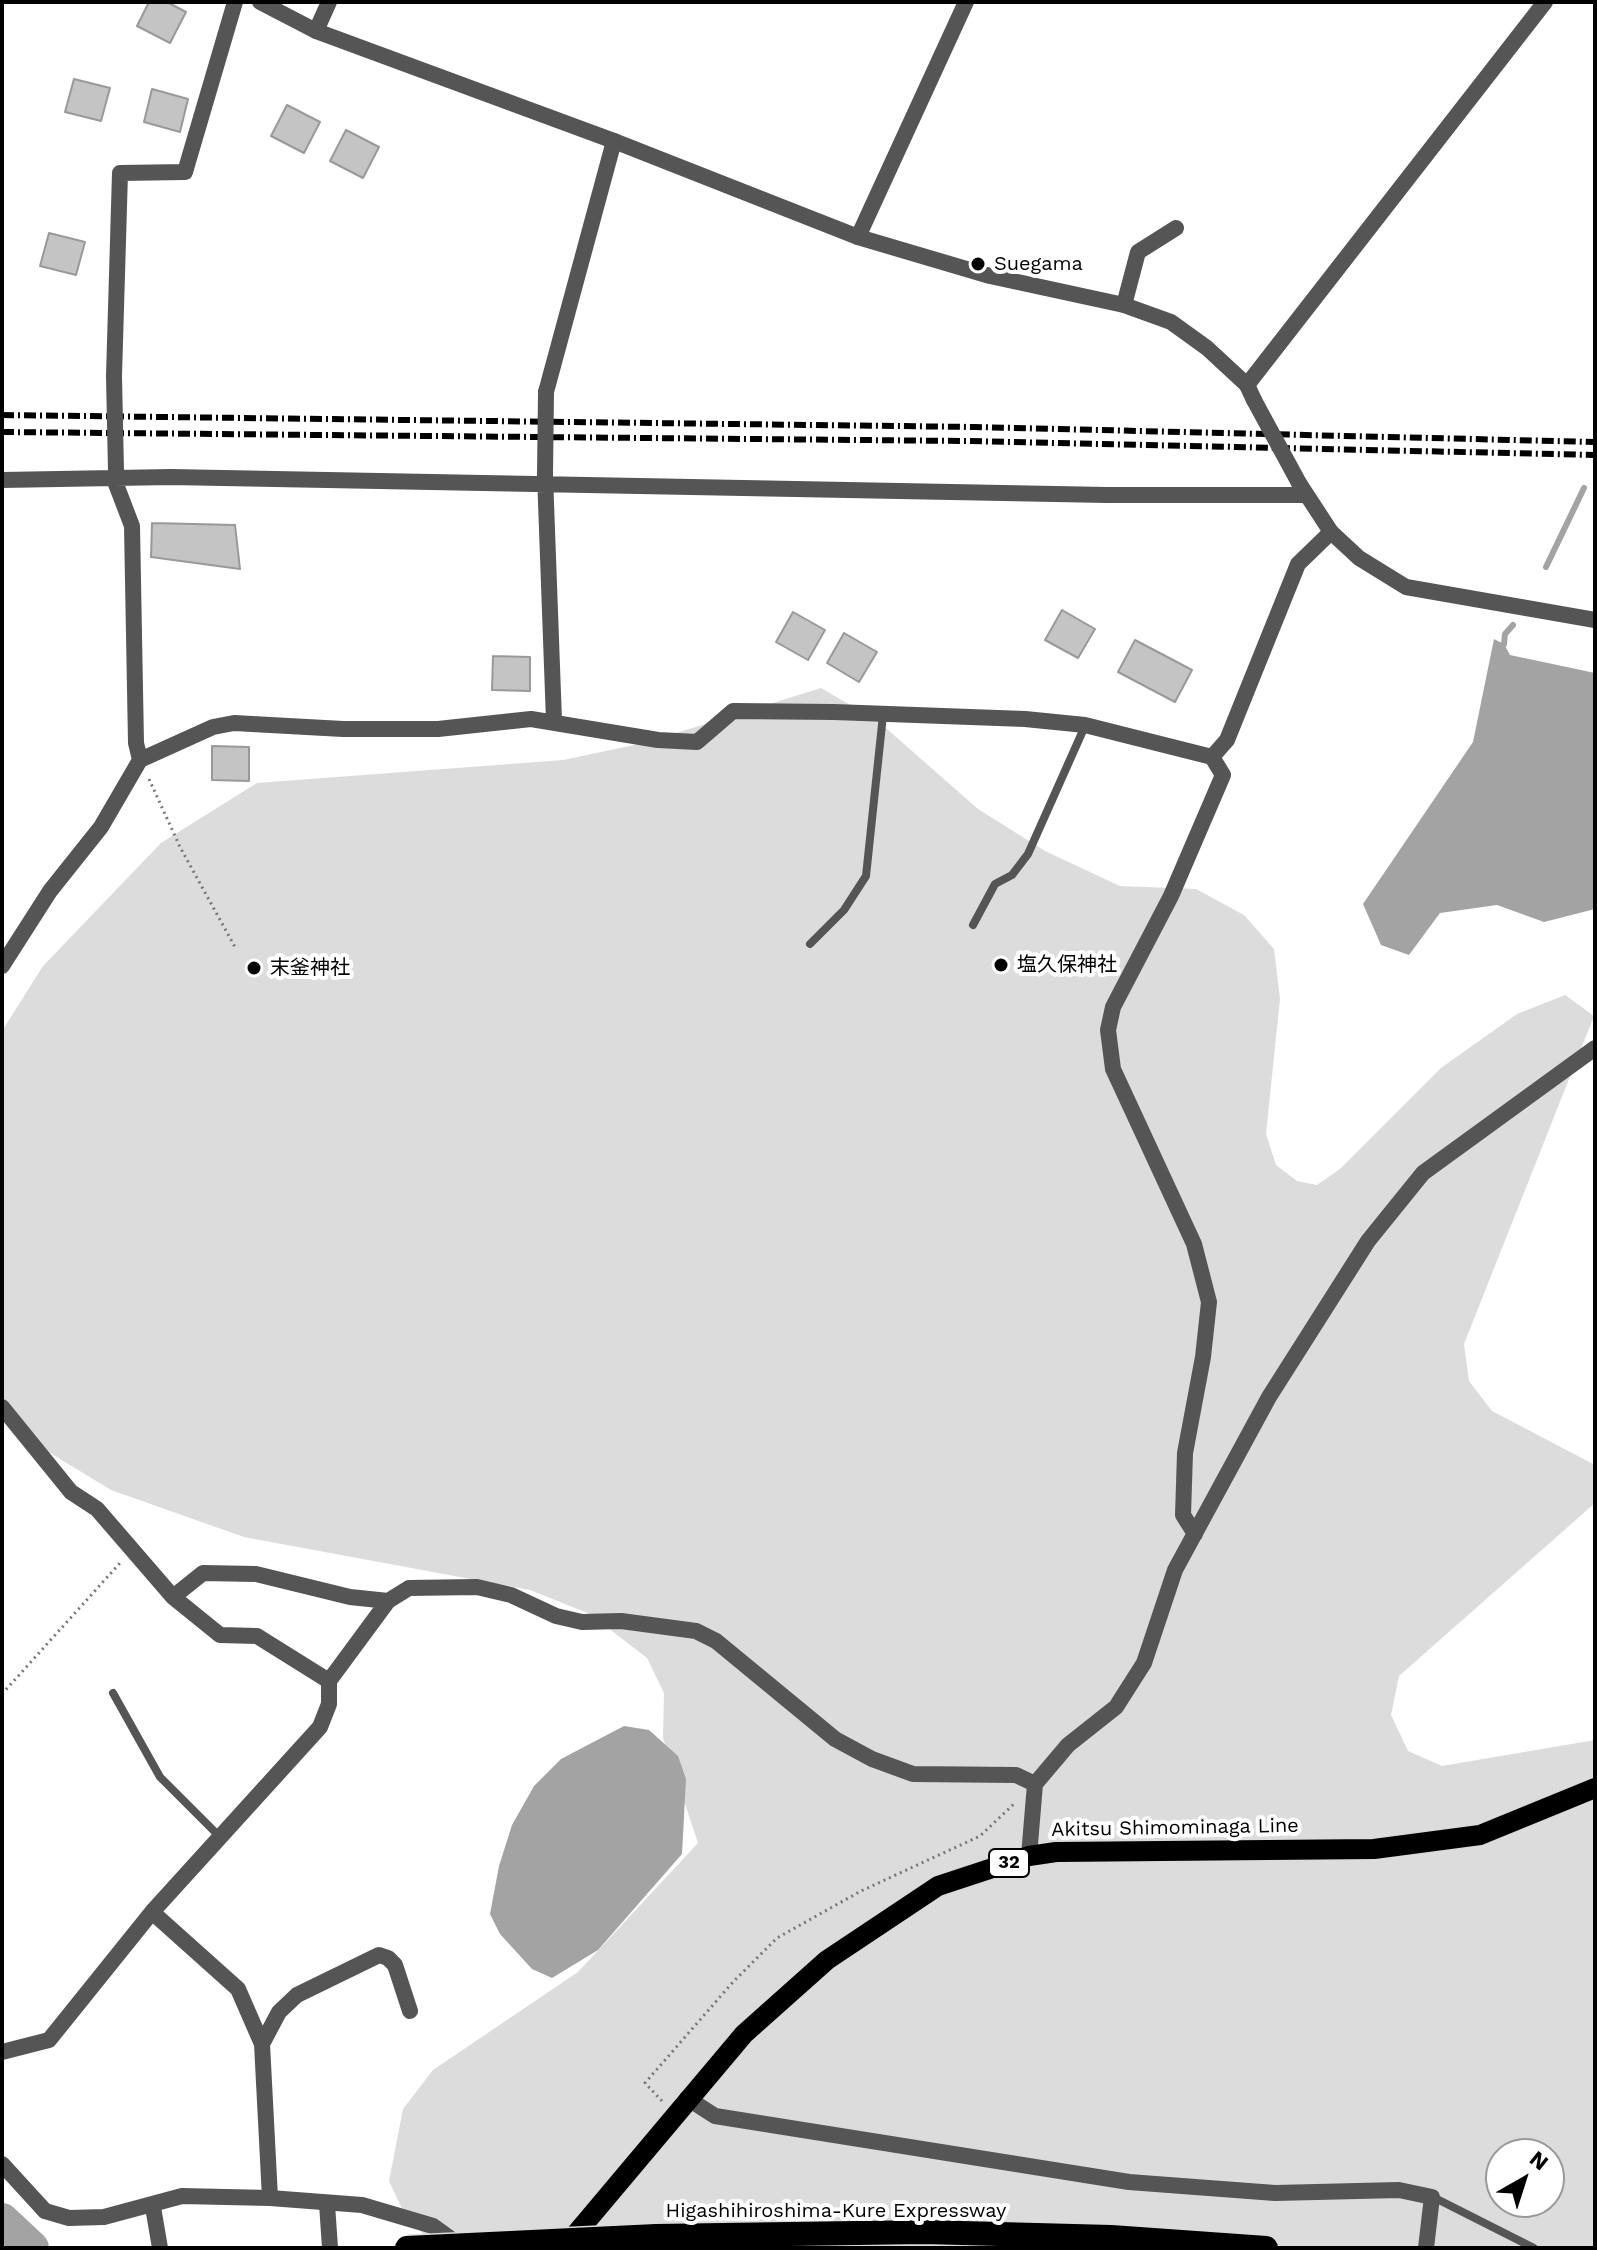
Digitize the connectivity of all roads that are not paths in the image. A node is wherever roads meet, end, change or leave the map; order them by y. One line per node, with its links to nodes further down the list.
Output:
1 (235, 2): 12 (street, bridge)
2 (260, 2): 6 (street)
3 (329, 2): 6 (street)
4 (966, 2): 9 (street)
5 (1545, 2): 11 (street)
6 (316, 31): 7 (street)
7 (614, 141): 9 (street); 13 (street, bridge)
8 (1176, 228): 10 (street)
9 (858, 237): 10 (street)
10 (1124, 305): 11 (street)
11 (1251, 392): 15 (street, bridge)
12 (115, 475): 13 (street); 14 (street); 22 (street)
13 (546, 479): 15 (street); 19 (street)
14 (2, 480)
15 (1302, 489): 16 (street)
16 (1331, 532): 17 (street); 21 (street)
17 (1595, 620)
18 (884, 714): 19 (street); 20 (street); 24 (lane)
19 (554, 721): 22 (street)
20 (1085, 725): 21 (street); 23 (lane)
21 (1212, 757): 28 (street)
22 (140, 760): 25 (street)
23 (973, 925)
24 (810, 944)
25 (2, 966)
26 (1595, 1048): 28 (street)
27 (2, 1407): 29 (street)
28 (1195, 1534): 33 (street)
29 (173, 1597): 30 (street); 31 (street)
30 (388, 1601): 31 (street); 33 (street)
31 (329, 1681): 35 (street)
32 (113, 1693): 35 (lane)
33 (1035, 1784): 36 (street)
34 (1595, 1788): 36 (main road, Akitsu Shimominaga Line / 32)
35 (221, 1839): 37 (street)
36 (1029, 1856): 41 (main road, Akitsu Shimominaga Line / 32)
37 (152, 1912): 39 (street); 40 (street)
38 (410, 2011): 39 (street)
39 (262, 2044): 43 (street)
40 (2, 2052)
41 (681, 2105): 45 (street); 51 (main road, Akitsu Shimominaga Line / 32)
42 (2, 2164): 46 (street)
43 (270, 2198): 44 (street); 46 (street)
44 (327, 2204): 48 (street); 50 (street)
45 (1432, 2205): 53 (street); 54 (lane)
46 (153, 2207): 47 (street)
47 (160, 2248)
48 (330, 2248)
49 (407, 2248): 52 (highway, Higashihiroshima-Kure Expressway, bridge)
50 (463, 2248)
51 (564, 2248)
52 (1266, 2248)
53 (1426, 2248)
54 (1534, 2248)

